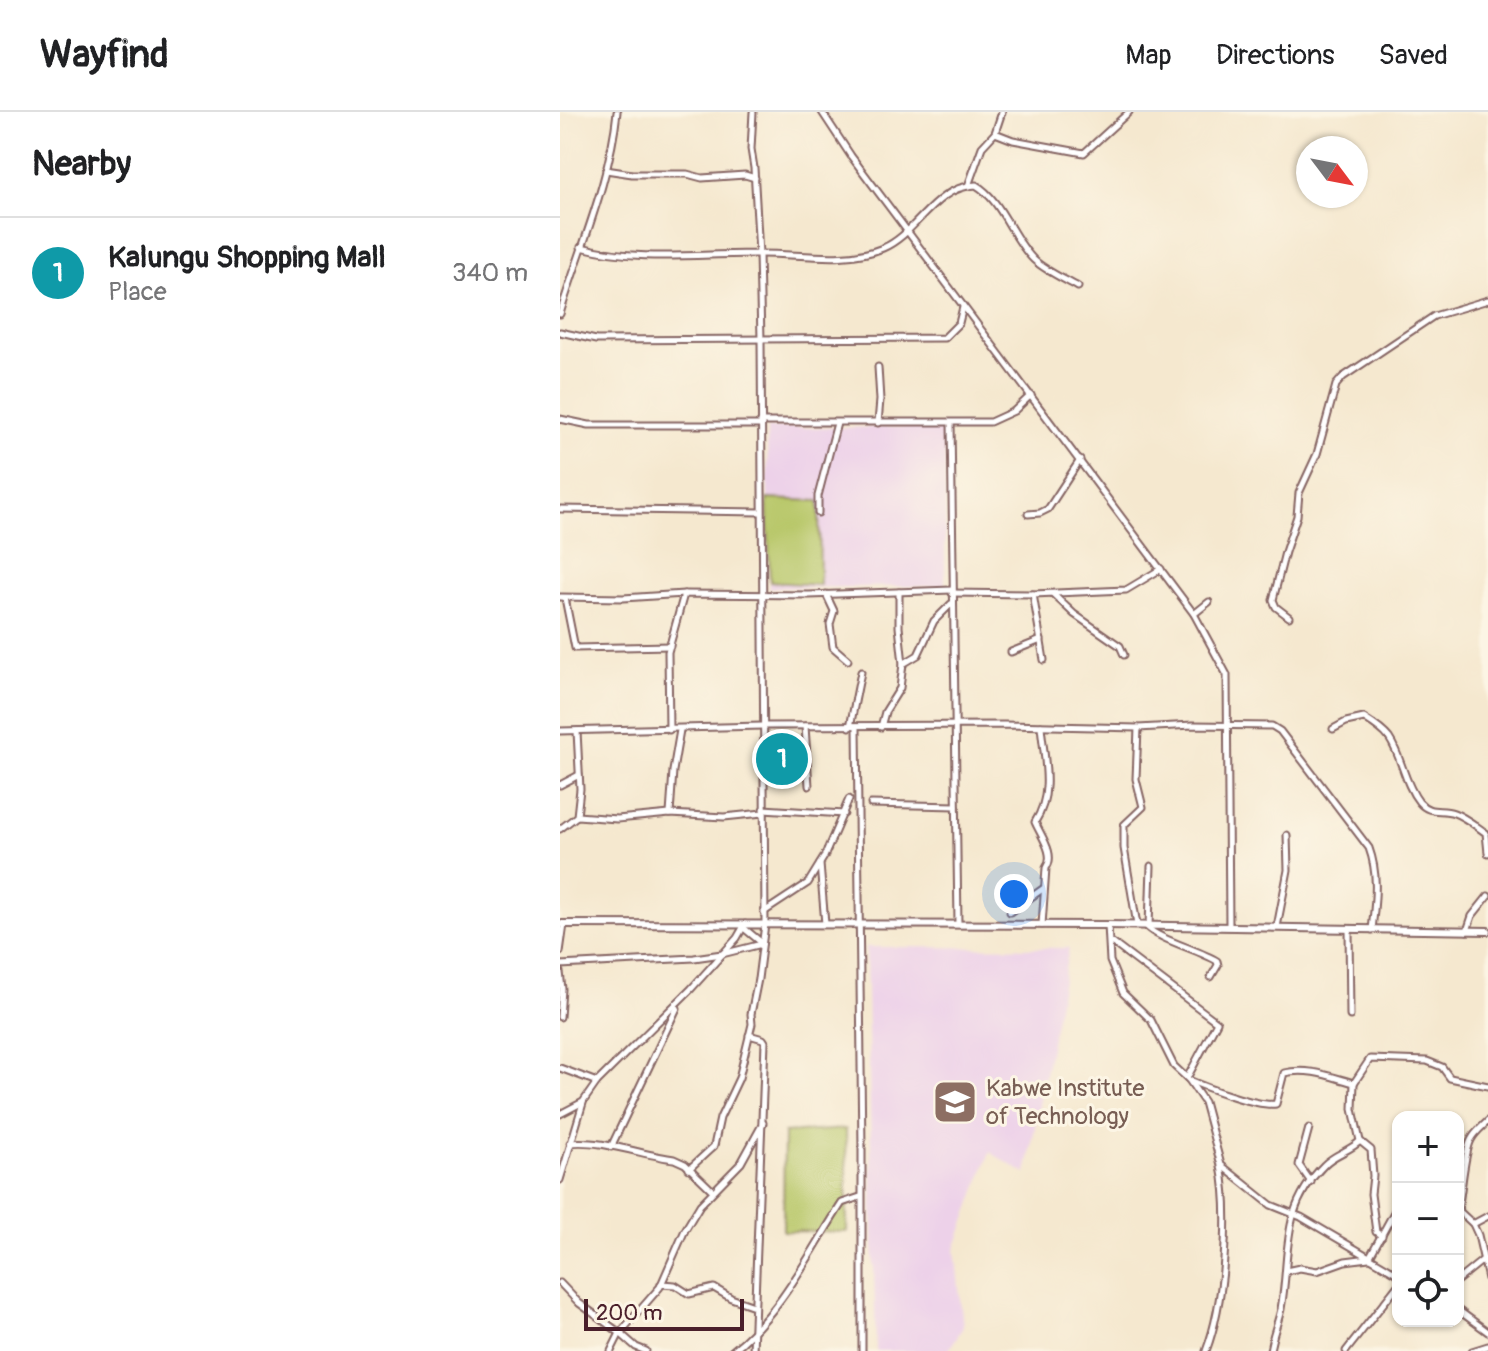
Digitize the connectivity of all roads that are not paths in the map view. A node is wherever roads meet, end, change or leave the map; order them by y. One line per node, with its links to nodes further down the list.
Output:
1 (617, 112): 7 (street)
2 (753, 112): 8 (street)
3 (822, 112): 10 (street)
4 (1002, 112): 6 (street)
5 (1129, 112): 6 (street)
6 (995, 133): 9 (street)
7 (606, 170): 8 (street); 11 (street)
8 (755, 178): 12 (street)
9 (968, 186): 10 (street); 13 (street)
10 (907, 231): 12 (street); 15 (street)
11 (581, 247): 12 (street); 16 (street)
12 (759, 254): 18 (street)
13 (1078, 287)
14 (1488, 300): 43 (street)
15 (964, 306): 18 (street); 20 (street)
16 (560, 314)
17 (560, 332): 18 (street)
18 (761, 340): 25 (street)
19 (878, 367): 23 (street)
20 (1031, 395): 24 (street); 26 (street)
21 (560, 419): 25 (street)
22 (837, 423): 23 (street); 25 (street); 29 (street)
23 (878, 423): 24 (street)
24 (951, 423): 33 (street)
25 (761, 424): 28 (street)
26 (1080, 460): 30 (street); 31 (street)
27 (560, 509): 28 (street)
28 (761, 512): 38 (street)
29 (818, 513)
30 (1028, 514)
31 (1161, 569): 34 (street); 42 (street)
32 (899, 592): 33 (street); 36 (street); 50 (street)
33 (952, 592): 37 (street); 41 (street)
34 (1052, 593): 37 (street); 47 (street)
35 (684, 594): 38 (street); 39 (street); 45 (street)
36 (826, 594): 38 (street); 48 (street)
37 (1033, 594): 44 (street)
38 (762, 595): 52 (street)
39 (562, 598): 45 (street)
40 (1209, 602): 42 (street)
41 (952, 604): 50 (street); 58 (street)
42 (1194, 614): 55 (street)
43 (1289, 617)
44 (1041, 640): 46 (street); 49 (street)
45 (670, 646): 61 (street)
46 (1011, 652)
47 (1124, 655)
48 (848, 660)
49 (1044, 660)
50 (903, 664): 57 (street)
51 (861, 672): 56 (street)
52 (762, 726): 53 (street); 62 (street); 71 (street)
53 (805, 726): 56 (street); 67 (street)
54 (1041, 726): 58 (street); 59 (street); 80 (street)
55 (1227, 726): 59 (street); 94 (street); 97 (street)
56 (854, 727): 57 (street); 87 (street)
57 (881, 727): 58 (street)
58 (955, 727): 70 (street)
59 (1138, 728): 91 (street)
60 (1333, 729): 77 (street)
61 (669, 730): 62 (street); 64 (street)
62 (680, 730): 72 (street)
63 (560, 731): 64 (street)
64 (577, 731): 65 (street)
65 (579, 775): 66 (street); 74 (street)
66 (560, 785)
67 (809, 786)
68 (849, 799): 73 (street)
69 (871, 804): 70 (street)
70 (956, 806): 88 (street)
71 (763, 811): 72 (street); 73 (street); 82 (street)
72 (670, 814): 74 (street)
73 (844, 814): 78 (street)
74 (577, 816): 75 (street)
75 (560, 829)
76 (1287, 835): 95 (street)
77 (1488, 853)
78 (820, 863): 82 (street); 86 (street)
79 (1151, 866): 93 (street)
80 (1045, 888): 83 (street); 89 (street)
81 (1488, 896): 98 (street)
82 (764, 912): 85 (street)
83 (1010, 912)
84 (562, 924): 92 (street); 102 (street)
85 (765, 924): 86 (street); 92 (street); 101 (street)
86 (825, 924): 87 (street)
87 (858, 924): 88 (street); 130 (street)
88 (958, 924): 89 (street)
89 (1042, 925): 90 (street)
90 (1108, 925): 91 (street); 100 (street)
91 (1137, 925): 93 (street)
92 (745, 926): 101 (street); 103 (street)
93 (1147, 926): 94 (street); 106 (street)
94 (1229, 926): 95 (street)
95 (1277, 927): 96 (street)
96 (1349, 930): 97 (street); 108 (street)
97 (1372, 930): 98 (street)
98 (1467, 931): 99 (street)
99 (1488, 931)
100 (1109, 940): 112 (street); 112 (street)
101 (762, 944): 103 (street); 110 (street)
102 (560, 952)
103 (722, 954): 104 (street); 107 (street)
104 (560, 965)
105 (560, 972): 109 (street)
106 (1211, 977)
107 (681, 1000): 113 (street); 123 (street)
108 (1350, 1016)
109 (560, 1017)
110 (749, 1035): 119 (street); 125 (street)
111 (560, 1068): 113 (street)
112 (1188, 1079): 114 (street); 124 (street)
113 (597, 1082): 116 (street)
114 (1354, 1083): 115 (street); 121 (street)
115 (1488, 1086)
116 (583, 1102): 117 (street); 122 (street)
117 (560, 1114)
118 (1488, 1121): 128 (street)
119 (763, 1123): 129 (street); 146 (street)
120 (1309, 1128): 127 (street)
121 (1360, 1141): 127 (street); 136 (street)
122 (570, 1143): 123 (street); 126 (street)
123 (611, 1147): 125 (street)
124 (1221, 1165): 131 (street); 157 (street)
125 (689, 1169): 129 (street)
126 (560, 1180)
127 (1311, 1182): 131 (street)
128 (1464, 1183)
129 (713, 1191): 144 (street)
130 (860, 1197): 148 (street); 156 (street)
131 (1294, 1213): 137 (street); 139 (street)
132 (1464, 1216): 135 (street)
133 (1488, 1216): 135 (street)
134 (1392, 1217): 136 (street)
135 (1473, 1224): 138 (street)
136 (1382, 1236): 137 (street)
137 (1369, 1258): 139 (street); 140 (street)
138 (1484, 1259): 141 (street); 142 (street)
139 (1286, 1271): 158 (street)
140 (1392, 1271)
141 (1464, 1275)
142 (1488, 1279)
143 (560, 1283): 150 (street)
144 (661, 1284): 146 (street); 150 (street)
145 (1392, 1293): 159 (street)
146 (754, 1306): 148 (street)
147 (1464, 1314): 149 (street)
148 (754, 1332): 154 (street); 155 (street)
149 (1488, 1332)
150 (620, 1333): 152 (street); 153 (street)
151 (1488, 1346): 160 (street)
152 (611, 1351)
153 (646, 1351)
154 (732, 1351)
155 (753, 1351)
156 (862, 1351)
157 (1206, 1351)
158 (1270, 1351)
159 (1346, 1351)
160 (1472, 1351)

